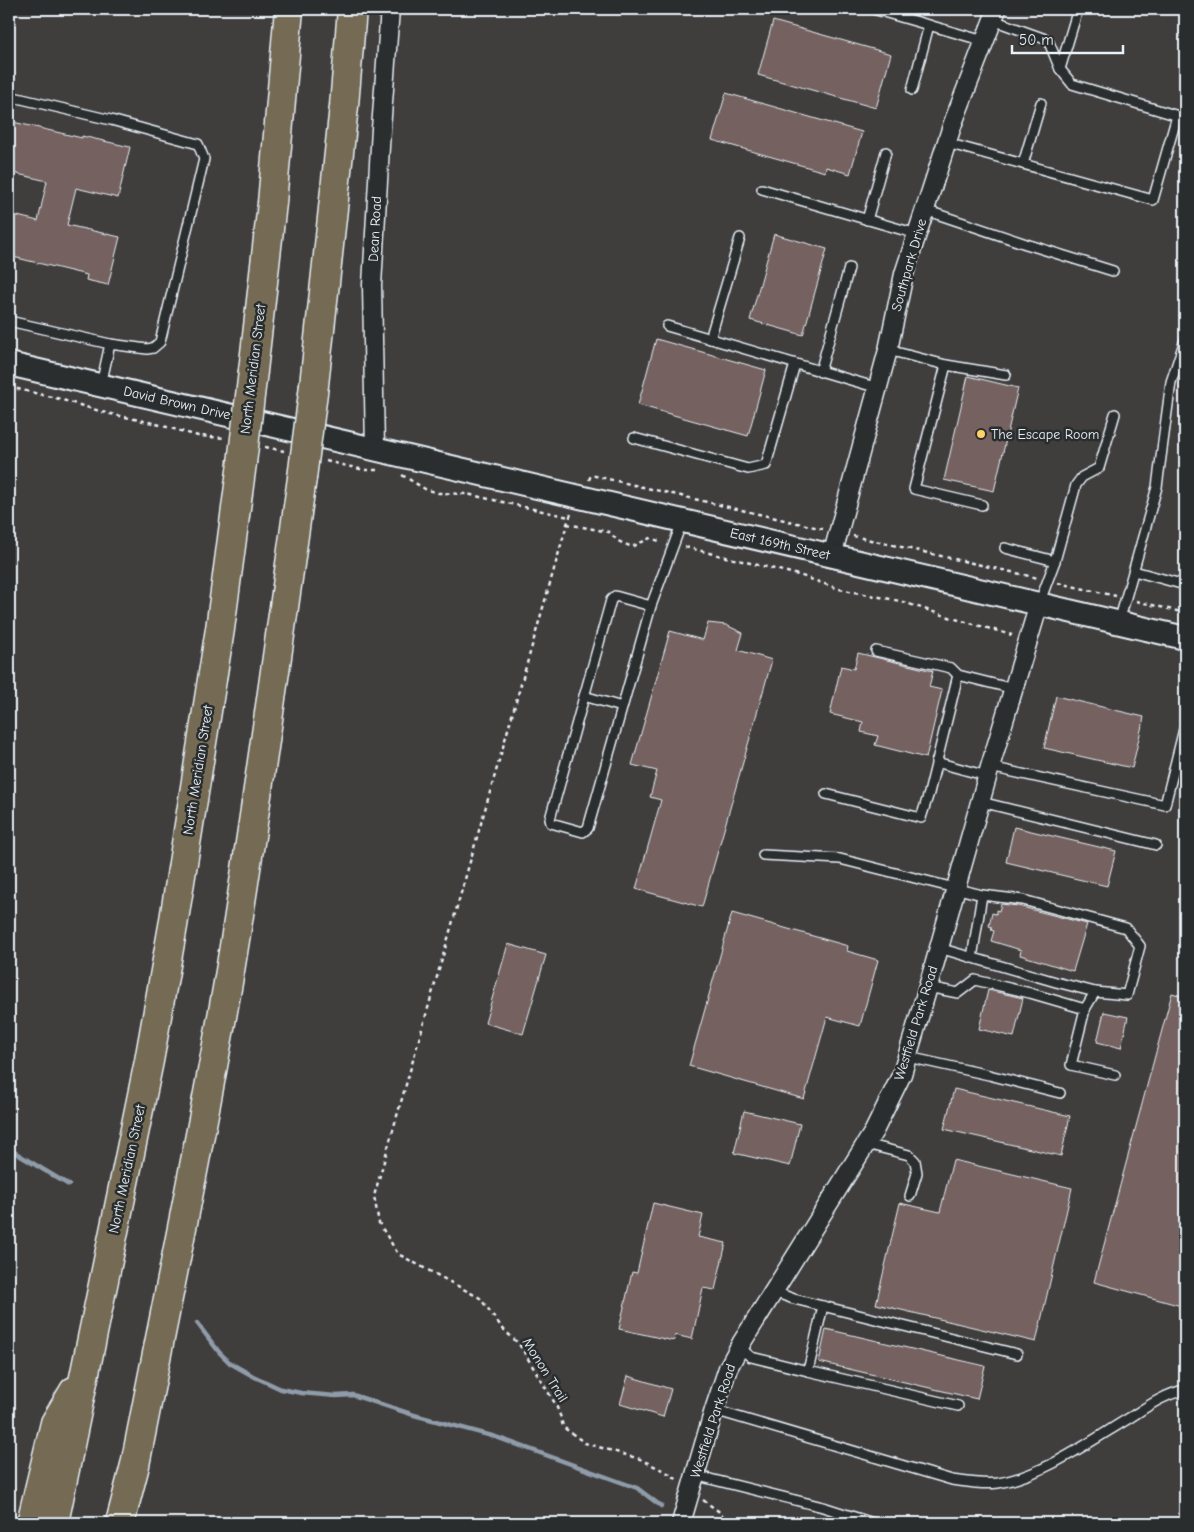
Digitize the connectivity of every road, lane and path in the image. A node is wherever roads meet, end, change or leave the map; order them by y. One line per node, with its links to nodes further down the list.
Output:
1 (289, 9): 87 (highway, North Meridian Street, bridge)
2 (352, 9): 92 (highway, bridge)
3 (390, 9): 39 (street, Dean Road)
4 (873, 9): 7 (lane)
5 (1078, 9): 9 (lane)
6 (995, 14): 8 (street, Southpark Drive); 9 (lane)
7 (929, 25): 8 (lane); 10 (lane)
8 (984, 41): 14 (street, Southpark Drive)
9 (1060, 69): 13 (lane)
10 (912, 90)
11 (9, 96): 28 (lane)
12 (1041, 103): 16 (lane)
13 (1181, 117): 16 (lane)
14 (947, 143): 16 (lane); 18 (street, Southpark Drive)
15 (886, 152): 19 (lane)
16 (1023, 164)
17 (762, 189): 19 (lane)
18 (925, 210): 20 (street, Southpark Drive); 23 (lane)
19 (867, 220): 20 (lane)
20 (917, 234): 29 (street, Southpark Drive)
21 (740, 238): 26 (lane)
22 (849, 268): 33 (lane)
23 (1113, 271)
24 (9, 321): 28 (lane)
25 (667, 326): 26 (lane)
26 (710, 339): 31 (lane)
27 (1185, 340): 48 (lane)
28 (110, 344): 35 (lane)
29 (888, 350): 32 (lane); 36 (street, Southpark Drive)
30 (9, 364): 35 (street, David Brown Drive)
31 (794, 364): 33 (lane); 38 (lane)
32 (946, 365): 34 (lane); 42 (lane)
33 (820, 372): 36 (lane)
34 (1006, 375)
35 (101, 385): 39 (street, David Brown Drive)
36 (878, 388): 44 (street, Southpark Drive)
37 (1115, 414): 47 (lane)
38 (634, 438)
39 (375, 449): 41 (street, East 169th Street)
40 (591, 475): 44 (path)
41 (582, 497): 43 (street, East 169th Street); 93 (path, Monon Trail)
42 (982, 506)
43 (682, 522): 46 (street, East 169th Street); 54 (lane)
44 (838, 532): 46 (street, Southpark Drive); 50 (path)
45 (1005, 548): 47 (lane)
46 (832, 556): 53 (street, East 169th Street)
47 (1055, 561): 50 (lane)
48 (1134, 571): 51 (lane); 52 (lane)
49 (799, 575): 58 (path)
50 (1049, 580): 52 (path); 53 (lane)
51 (1185, 585)
52 (1126, 599): 55 (path); 56 (lane)
53 (1039, 604): 56 (street, East 169th Street); 58 (street, Westfield Park Road)
54 (651, 606): 62 (lane); 63 (lane)
55 (1185, 613)
56 (1119, 622): 57 (street, East 169th Street)
57 (1185, 638)
58 (1028, 639): 61 (street, Westfield Park Road)
59 (876, 651): 60 (lane)
60 (958, 676): 61 (lane); 65 (lane)
61 (1014, 689): 66 (street, Westfield Park Road)
62 (584, 696): 63 (lane); 63 (lane)
63 (622, 707)
64 (1185, 725): 66 (lane)
65 (936, 762): 66 (lane); 67 (lane)
66 (989, 772): 68 (street, Westfield Park Road)
67 (826, 794)
68 (981, 802): 69 (lane); 71 (street, Westfield Park Road)
69 (1156, 845)
70 (763, 855): 71 (lane)
71 (956, 888): 72 (lane); 73 (street, Westfield Park Road)
72 (982, 895): 74 (lane); 76 (lane)
73 (939, 948): 74 (lane); 75 (street, Westfield Park Road)
74 (972, 958): 76 (lane)
75 (928, 987): 77 (lane); 78 (street, Westfield Park Road)
76 (1095, 992): 77 (lane)
77 (1085, 1009): 79 (lane)
78 (908, 1057): 80 (lane); 81 (street, Westfield Park Road)
79 (1115, 1076)
80 (1060, 1093)
81 (866, 1144): 82 (lane); 83 (street, Westfield Park Road)
82 (910, 1196)
83 (774, 1292): 84 (lane); 85 (street, Westfield Park Road)
84 (823, 1306): 86 (lane); 88 (lane)
85 (739, 1348): 88 (lane); 91 (street, Westfield Park Road)
86 (1017, 1354)
87 (86, 1370): 94 (highway); 95 (highway, North Meridian Street)
88 (808, 1371): 90 (lane)
89 (1185, 1390): 91 (lane)
90 (958, 1406)
91 (714, 1410): 93 (street, Westfield Park Road)
92 (135, 1465): 96 (highway); 97 (highway)
93 (691, 1488): 98 (street, Westfield Park Road); 99 (path, Monon Trail); 100 (lane)
94 (30, 1523)
95 (54, 1523)
96 (120, 1523)
97 (140, 1523)
98 (681, 1523)
99 (726, 1523)
100 (873, 1523)

